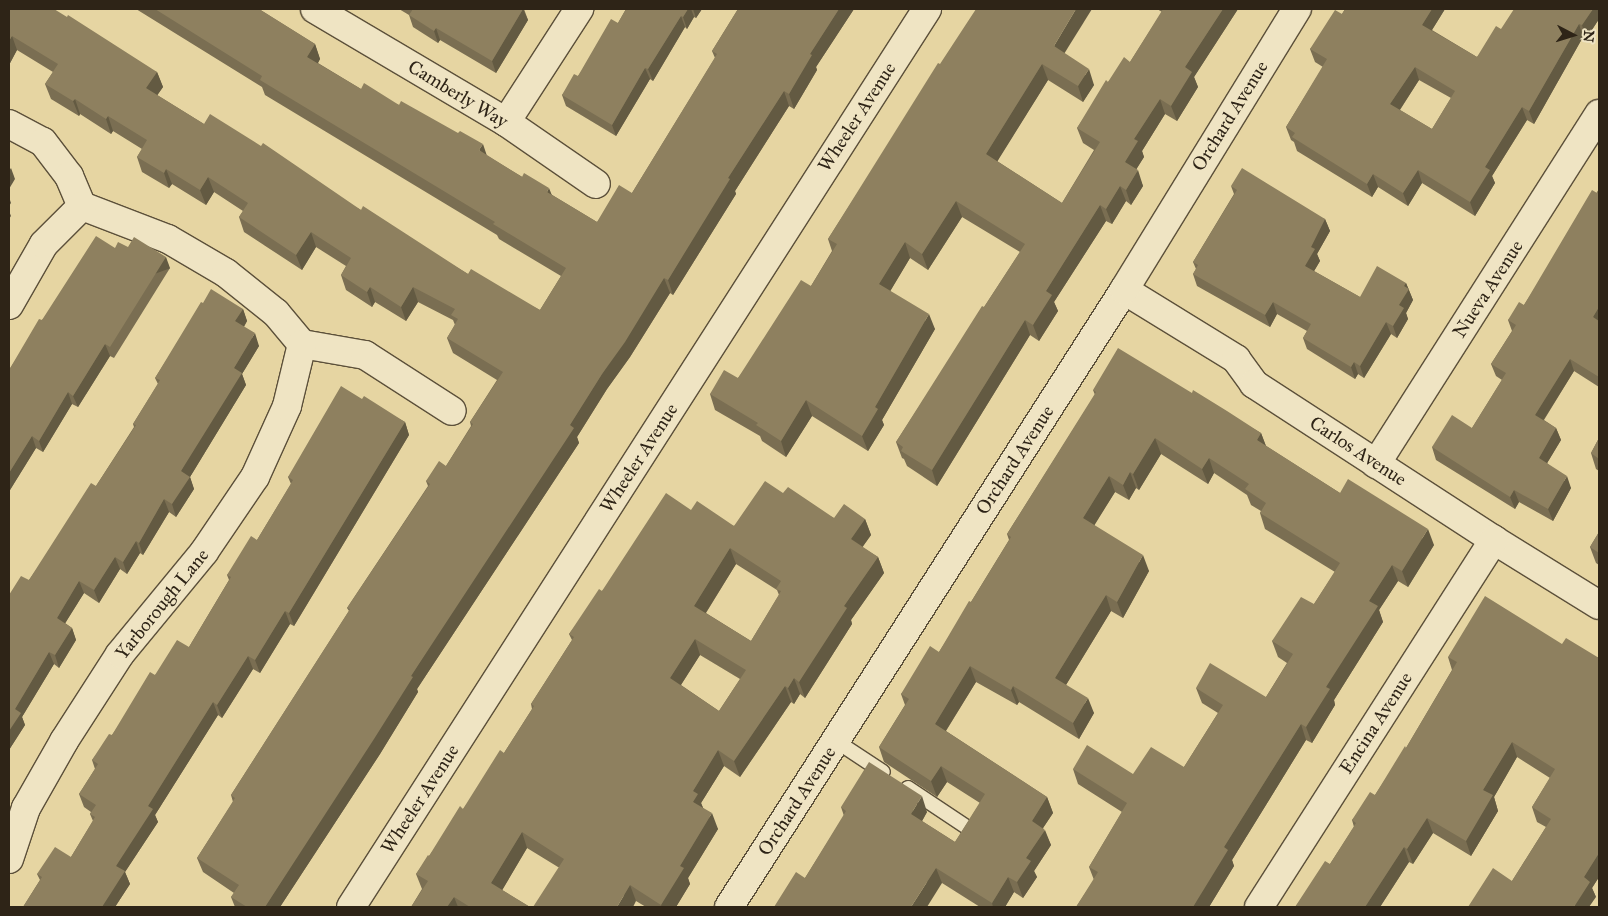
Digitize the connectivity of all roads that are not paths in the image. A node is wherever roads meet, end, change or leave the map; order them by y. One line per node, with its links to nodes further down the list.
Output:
1 (315, 9): 6 (street, Camberly Way)
2 (579, 9): 6 (street)
3 (927, 9): 20 (street, Wheeler Avenue)
4 (1297, 9): 10 (street, Orchard Avenue)
5 (1599, 114): 14 (street, Nueva Avenue)
6 (506, 122): 8 (street, Camberly Way)
7 (9, 124): 9 (street)
8 (596, 184)
9 (82, 206): 11 (street); 12 (street)
10 (1124, 290): 14 (street, Carlos Avenue); 17 (street, Orchard Avenue)
11 (9, 305)
12 (302, 344): 13 (street); 19 (street, Yarborough Lane)
13 (452, 411)
14 (1376, 464): 15 (street, Carlos Avenue)
15 (1494, 540): 16 (street, Carlos Avenue); 22 (street, Encina Avenue)
16 (1599, 605)
17 (836, 741): 18 (lane); 21 (street, Orchard Avenue)
18 (966, 826)
19 (9, 859)
20 (351, 907)
21 (729, 907)
22 (1259, 907)

